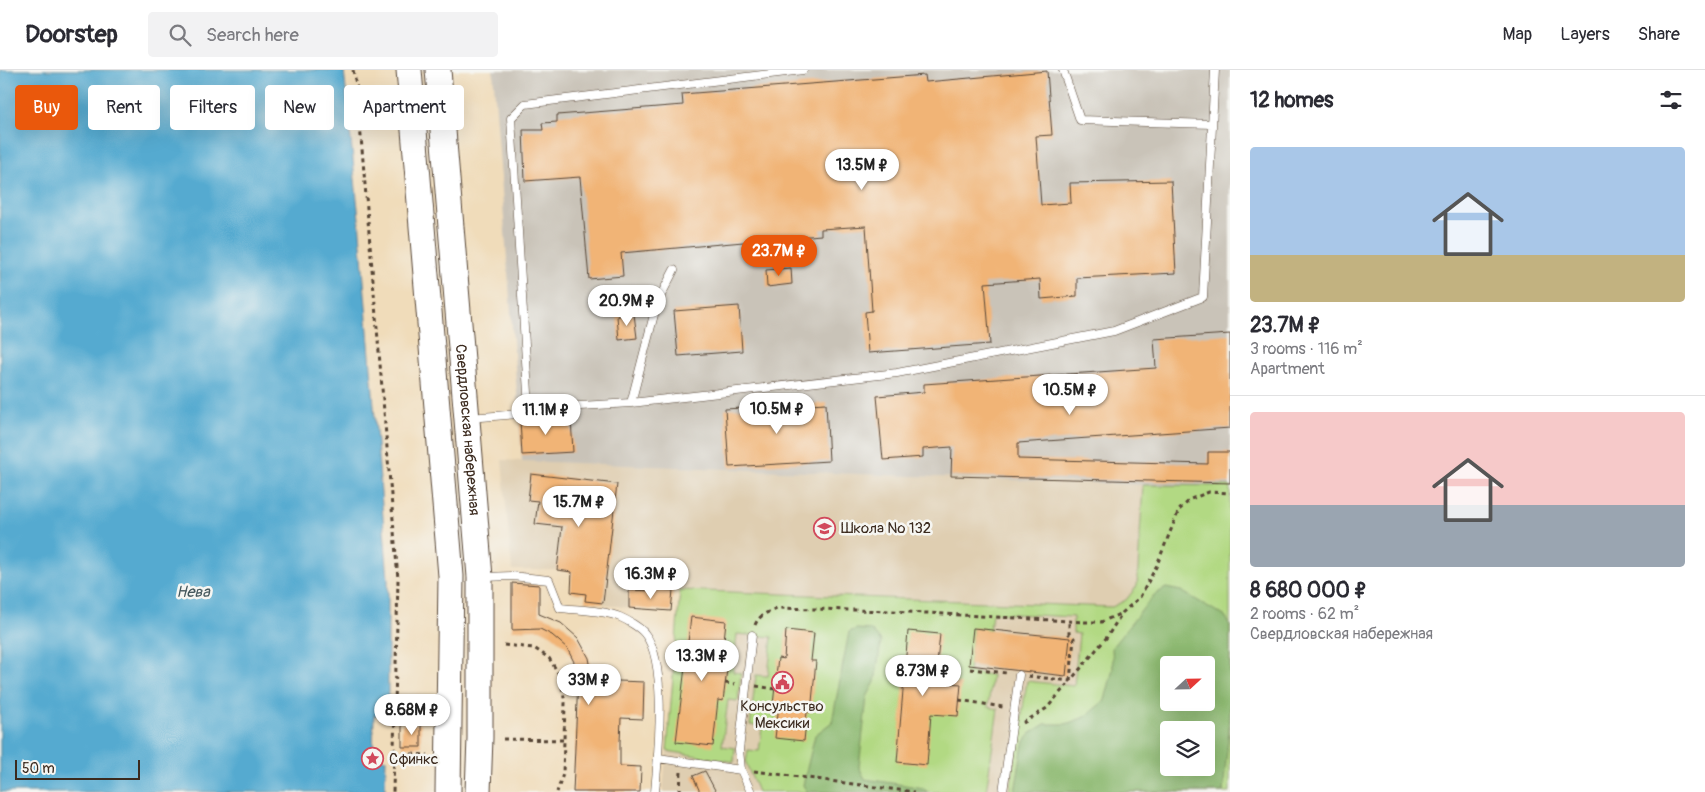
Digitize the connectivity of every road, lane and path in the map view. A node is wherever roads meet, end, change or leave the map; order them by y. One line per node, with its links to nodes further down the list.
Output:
1 (354, 70): 23 (path)
2 (409, 70): 34 (main road, Свердловская набережная)
3 (438, 70): 11 (main road, Свердловская набережная)
4 (802, 70): 10 (lane)
5 (1064, 70): 7 (lane)
6 (1215, 70): 7 (lane)
7 (1212, 124): 9 (lane)
8 (674, 270): 9 (lane)
9 (630, 403): 10 (lane)
10 (529, 410): 11 (lane)
11 (467, 418): 13 (main road, Свердловская набережная)
12 (1230, 493): 14 (path)
13 (480, 577): 30 (lane); 35 (main road, Свердловская набережная)
14 (1122, 613): 15 (path); 20 (path)
15 (1069, 621): 16 (path); 20 (path)
16 (752, 635): 32 (lane)
17 (504, 645): 27 (path)
18 (970, 669): 19 (path)
19 (1019, 675): 20 (path); 22 (lane)
20 (1070, 681): 25 (path)
21 (959, 700): 22 (path)
22 (1014, 708): 25 (lane)
23 (395, 720): 24 (path); 28 (path)
24 (429, 720)
25 (1011, 731): 41 (lane)
26 (503, 739): 27 (path)
27 (564, 740): 36 (path)
28 (395, 753): 29 (path); 33 (path)
29 (428, 755)
30 (658, 758): 31 (lane); 37 (lane)
31 (682, 761): 32 (lane); 38 (path)
32 (741, 770): 39 (lane); 40 (path)
33 (393, 792)
34 (448, 792)
35 (478, 792)
36 (557, 792)
37 (655, 792)
38 (680, 792)
39 (751, 792)
40 (914, 792)
41 (1003, 792)

